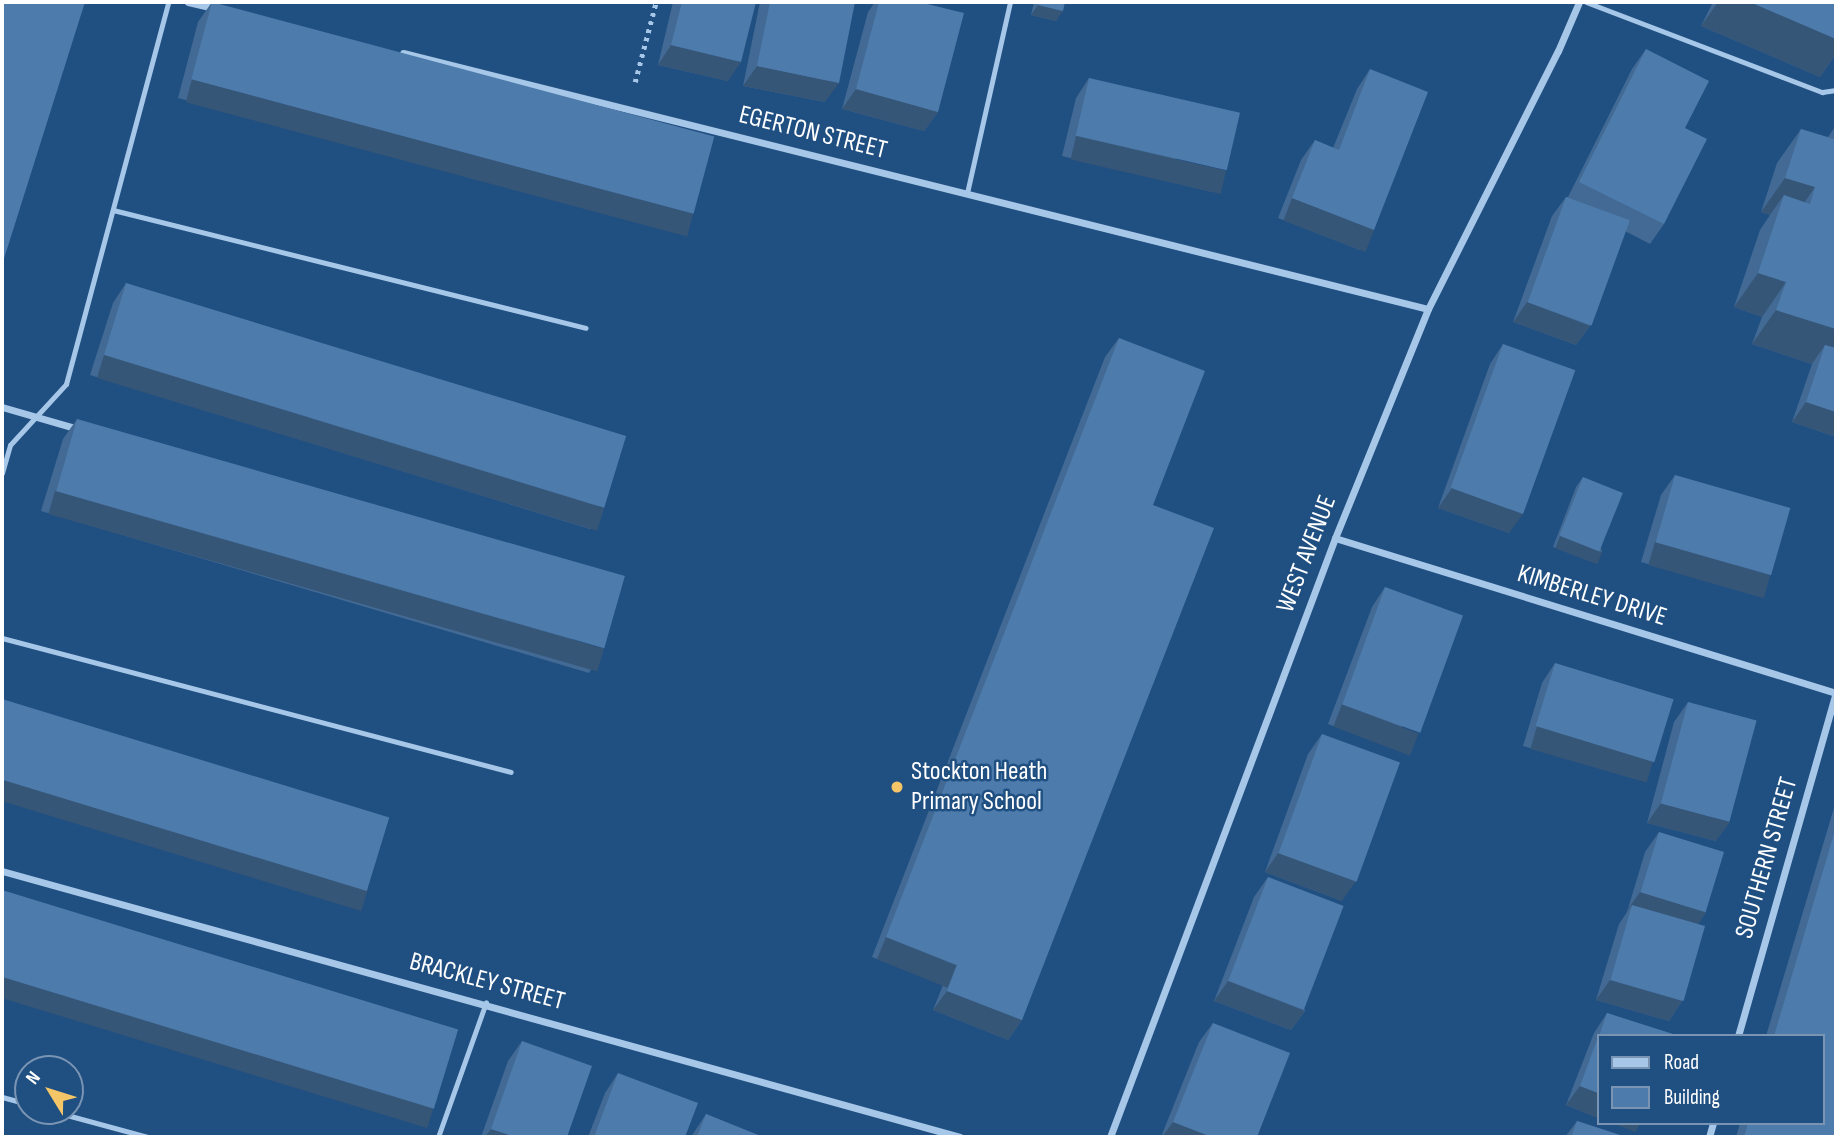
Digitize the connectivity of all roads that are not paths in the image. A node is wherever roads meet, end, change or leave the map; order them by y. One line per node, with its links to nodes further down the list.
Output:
1 (167, 2): 10 (lane)
2 (188, 2): 6 (street)
3 (1010, 2): 9 (lane)
4 (1579, 2): 11 (street, WEST AVENUE)
5 (1586, 2): 8 (lane)
6 (228, 11)
7 (388, 50): 9 (street, EGERTON STREET)
8 (1836, 90)
9 (967, 193): 11 (street, EGERTON STREET)
10 (113, 210): 12 (lane); 14 (lane)
11 (1428, 309): 17 (street, WEST AVENUE)
12 (584, 328)
13 (2, 407): 14 (street)
14 (36, 417): 15 (street); 16 (lane)
15 (90, 432)
16 (2, 473)
17 (1335, 538): 19 (street, KIMBERLEY DRIVE); 28 (street, WEST AVENUE)
18 (2, 638): 20 (lane)
19 (1836, 692): 23 (street, SOUTHERN STREET)
20 (511, 772)
21 (2, 872): 22 (street, BRACKLEY STREET)
22 (486, 1002): 26 (lane); 27 (street, BRACKLEY STREET)
23 (1739, 1034)
24 (84, 1120): 25 (lane)
25 (148, 1137)
26 (438, 1137)
27 (960, 1137)
28 (1110, 1137)

